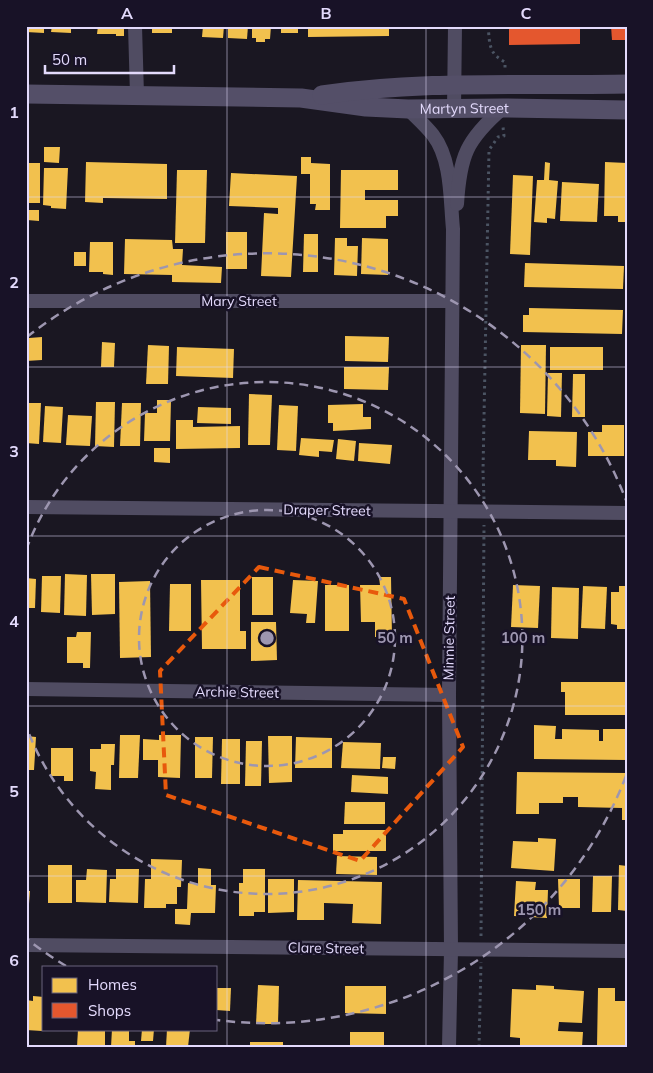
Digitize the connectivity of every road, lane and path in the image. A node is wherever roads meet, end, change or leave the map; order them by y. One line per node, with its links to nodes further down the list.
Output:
1 (135, 26): 8 (street)
2 (455, 26): 6 (street)
3 (488, 26): 5 (path)
4 (627, 84): 5 (street, Martyn Street)
5 (503, 85): 6 (street, Martyn Street)
6 (455, 86): 9 (street, Martyn Street); 11 (street)
7 (26, 94): 8 (street, Martyn Street)
8 (137, 95): 9 (street, Martyn Street)
9 (301, 98): 12 (street, Martyn Street)
10 (503, 108): 11 (street, Martyn Street); 13 (street, Martyn Street); 14 (street, Minnie Street); 19 (path)
11 (454, 109): 12 (street, Martyn Street)
12 (408, 110): 14 (street, Minnie Street)
13 (627, 110)
14 (453, 229): 16 (street, Minnie Street)
15 (26, 301): 16 (street, Mary Street)
16 (452, 301): 18 (street, Minnie Street)
17 (26, 507): 18 (street, Draper Street)
18 (451, 511): 19 (street, Draper Street); 22 (street, Minnie Street)
19 (484, 511): 20 (street, Draper Street); 25 (path)
20 (627, 513)
21 (26, 689): 22 (street, Archie Street)
22 (449, 695): 24 (street, Minnie Street)
23 (26, 945): 24 (street, Clare Street)
24 (451, 950): 25 (street, Clare Street); 27 (street, Minnie Street)
25 (481, 950): 26 (street, Clare Street); 28 (path)
26 (627, 951)
27 (449, 1047)
28 (479, 1047)

